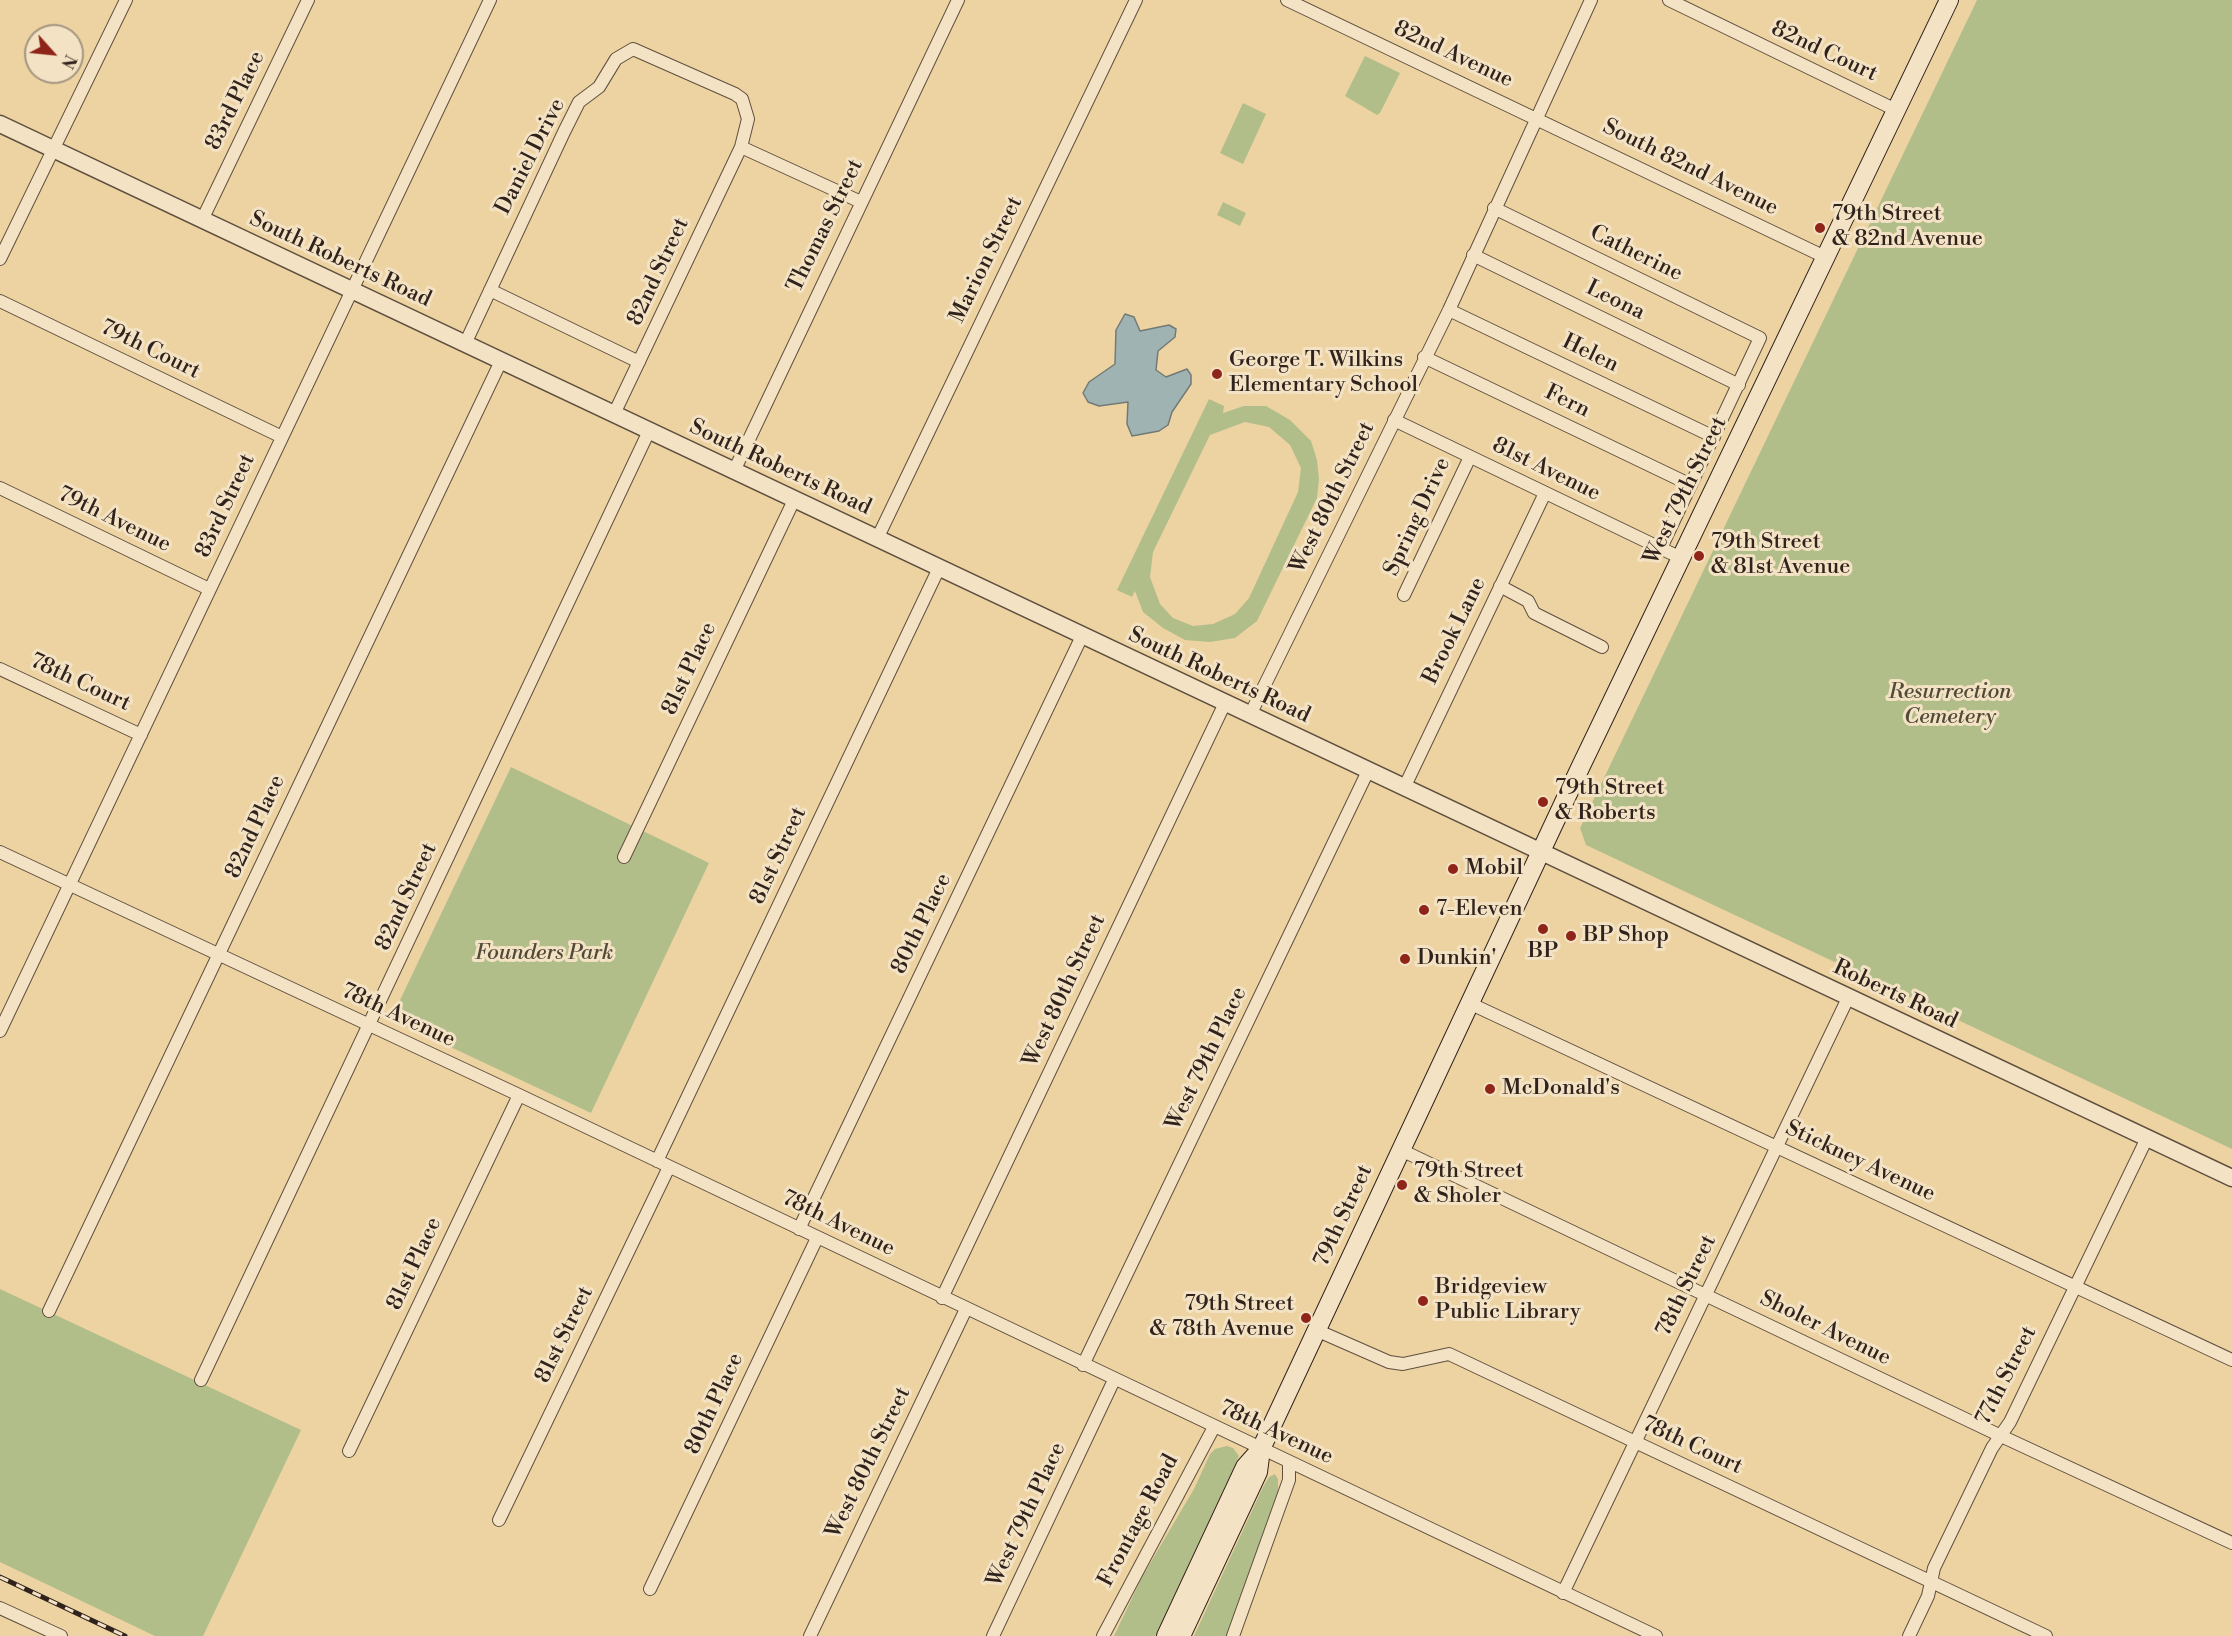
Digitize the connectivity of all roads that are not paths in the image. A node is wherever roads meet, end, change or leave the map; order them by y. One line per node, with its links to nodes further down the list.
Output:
1 (126, 0): 14 (street)
2 (308, 0): 17 (street, 83rd Place)
3 (490, 0): 22 (street, 83rd Street)
4 (958, 0): 15 (street, Thomas Street)
5 (1136, 0): 41 (street, Marion Street)
6 (1287, 0): 11 (street, 82nd Avenue)
7 (1591, 0): 11 (street, West 80th Street)
8 (1669, 0): 10 (street, 82nd Court)
9 (1949, 0): 10 (main road, West 79th Street)
10 (1896, 110): 19 (main road, West 79th Street)
11 (1536, 118): 16 (street, West 80th Street); 19 (street, South 82nd Avenue)
12 (0, 124): 14 (street, South Roberts Road)
13 (741, 147): 15 (street); 21 (street, Daniel Drive); 28 (street, 82nd Street)
14 (54, 150): 17 (street, South Roberts Road); 20 (street)
15 (861, 202): 36 (street, Thomas Street)
16 (1494, 208): 18 (street, West 80th Street); 29 (street, Catherine)
17 (202, 220): 22 (street, South Roberts Road)
18 (1473, 255): 24 (street, West 80th Street); 29 (street, Leona)
19 (1825, 257): 43 (main road, West 79th Street)
20 (0, 259)
21 (490, 290): 25 (street, Daniel Drive); 28 (street)
22 (352, 291): 25 (street, South Roberts Road); 33 (street, 83rd Street)
23 (0, 301): 33 (street, 79th Court)
24 (1449, 309): 26 (street, West 80th Street); 34 (street, Helen)
25 (465, 344): 27 (street, South Roberts Road)
26 (1424, 357): 31 (street, West 80th Street); 37 (street, Fern)
27 (501, 362): 30 (street, South Roberts Road); 60 (street, 82nd Place)
28 (639, 362): 30 (street, 82nd Street)
29 (1739, 385): 34 (street)
30 (614, 414): 32 (street, South Roberts Road)
31 (1394, 420): 35 (street, 81st Avenue); 52 (street, West 80th Street)
32 (649, 431): 36 (street, South Roberts Road); 63 (street, 82nd Street)
33 (282, 437): 46 (street, 83rd Street)
34 (1714, 437): 37 (street)
35 (1470, 457): 39 (street, 81st Avenue); 47 (street, Spring Drive)
36 (734, 471): 40 (street, South Roberts Road)
37 (1691, 485): 42 (street)
38 (0, 488): 46 (street, 79th Avenue)
39 (1545, 492): 42 (street, 81st Avenue); 45 (street, Brook Lane)
40 (794, 500): 41 (street, South Roberts Road); 58 (street, 81st Place)
41 (877, 539): 44 (street, South Roberts Road)
42 (1661, 548): 43 (street, 81st Avenue)
43 (1681, 558): 57 (main road, West 79th Street)
44 (939, 568): 48 (street, South Roberts Road); 69 (street, 81st Street)
45 (1500, 586): 49 (street); 55 (street, Brook Lane)
46 (209, 589): 53 (street, 83rd Street)
47 (1404, 595)
48 (1083, 636): 51 (street, South Roberts Road); 72 (street, 80th Place)
49 (1602, 647)
50 (0, 669): 53 (street, 78th Court)
51 (1225, 703): 52 (street, South Roberts Road); 76 (street, West 80th Street)
52 (1250, 715): 54 (street, South Roberts Road)
53 (141, 735): 59 (street, 83rd Street)
54 (1368, 771): 55 (street, South Roberts Road); 81 (street, West 79th Place)
55 (1404, 788): 57 (street, South Roberts Road)
56 (0, 852): 59 (street, 78th Avenue)
57 (1540, 853): 61 (street, Roberts Road); 62 (main road, West 79th Street)
58 (624, 857)
59 (68, 885): 60 (street, 78th Avenue); 64 (street, 83rd Street)
60 (219, 955): 63 (street, 78th Avenue); 78 (street, 82nd Place)
61 (1848, 998): 66 (street, Roberts Road); 67 (street, 78th Street)
62 (1470, 1003): 67 (street, Stickney Avenue); 68 (main road, 79th Street)
63 (368, 1026): 65 (street, 78th Avenue); 82 (street, 82nd Street)
64 (0, 1031)
65 (519, 1095): 69 (street, 78th Avenue); 88 (street, 81st Place)
66 (2147, 1138): 71 (street, Roberts Road); 74 (street, 77th Street)
67 (1778, 1146): 74 (street, Stickney Avenue); 75 (street, 78th Street)
68 (1401, 1150): 75 (street, Sholer Avenue); 79 (main road, 79th Street)
69 (657, 1161): 70 (street, 78th Avenue)
70 (669, 1167): 72 (street, 78th Avenue); 90 (street, 81st Street)
71 (2232, 1178)
72 (799, 1229): 73 (street, 78th Avenue)
73 (818, 1238): 76 (street, 78th Avenue); 93 (street, 80th Place)
74 (2076, 1287): 80 (street, Stickney Avenue); 85 (street, 77th Street)
75 (1706, 1295): 85 (street, Sholer Avenue); 86 (street, 78th Street)
76 (942, 1298): 77 (street, 78th Avenue)
77 (966, 1309): 81 (street, 78th Avenue); 97 (street, West 80th Street)
78 (49, 1311)
79 (1316, 1330): 86 (street, 78th Court); 87 (main road, 79th Street)
80 (2232, 1360)
81 (1083, 1365): 83 (street, 78th Avenue)
82 (201, 1380)
83 (1114, 1380): 84 (street, 78th Avenue); 98 (street, West 79th Place)
84 (1214, 1426): 87 (street, 78th Avenue); 99 (street, Frontage Road)
85 (2001, 1436): 91 (street, Sholer Avenue); 92 (street, 77th Street)
86 (1635, 1443): 92 (street, 78th Court); 94 (street, 78th Street)
87 (1261, 1449): 89 (street, 78th Avenue); 100 (main road, 79th Street); 101 (main road, 79th Street)
88 (349, 1451)
89 (1289, 1462): 94 (street, 78th Avenue); 102 (street)
90 (499, 1520)
91 (2232, 1543)
92 (1931, 1582): 104 (street, 77th Street); 105 (street, 78th Court)
93 (650, 1589)
94 (1563, 1593): 103 (street, 78th Avenue)
95 (0, 1608): 96 (street)
96 (61, 1636)
97 (810, 1636)
98 (993, 1636)
99 (1103, 1636)
100 (1166, 1636)
101 (1181, 1636)
102 (1233, 1636)
103 (1656, 1636)
104 (1909, 1636)
105 (2046, 1636)

